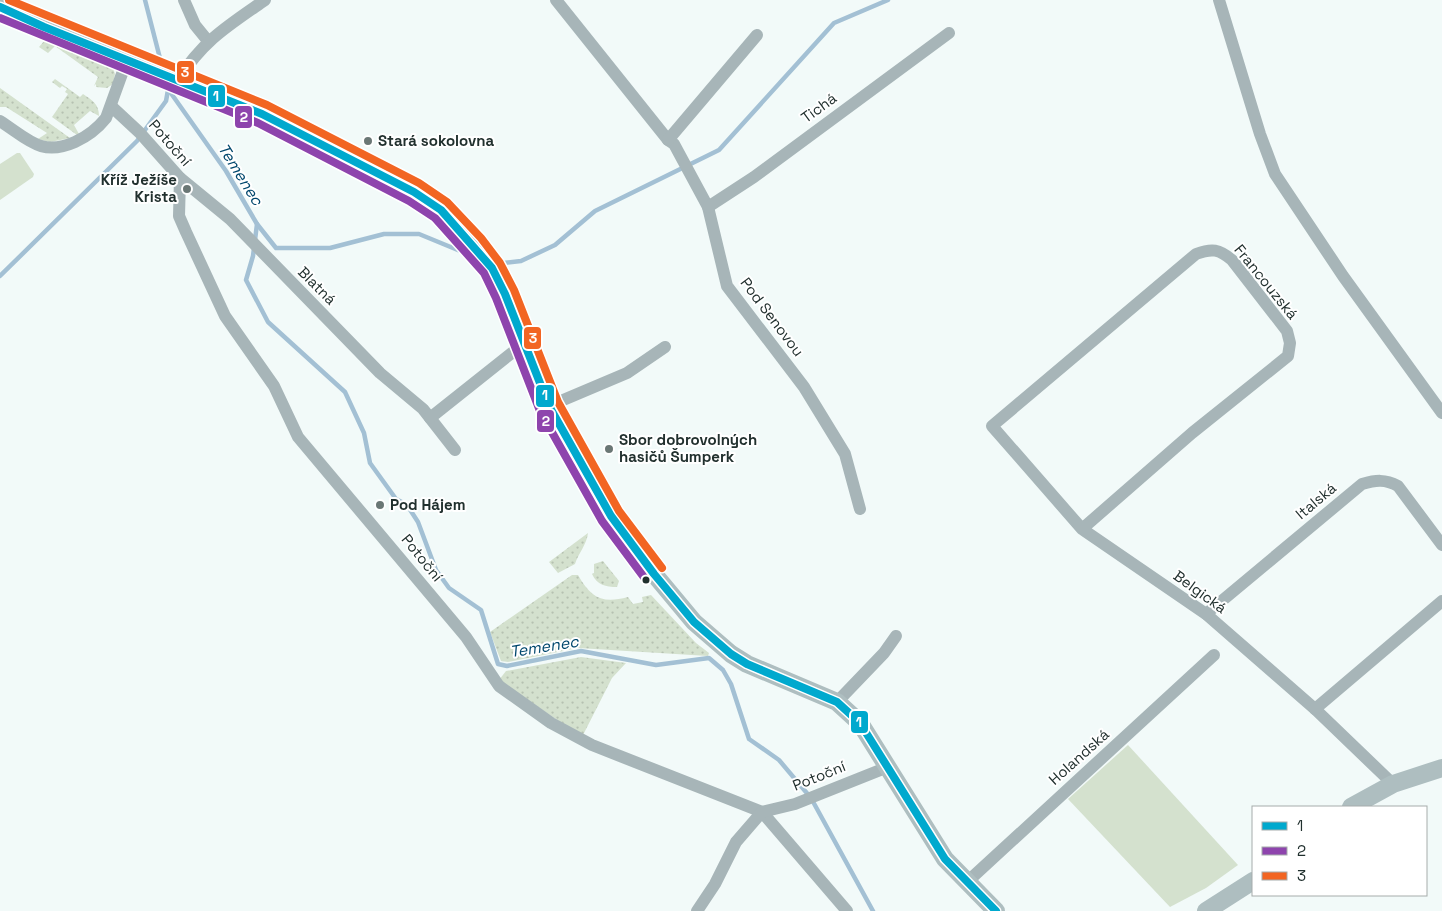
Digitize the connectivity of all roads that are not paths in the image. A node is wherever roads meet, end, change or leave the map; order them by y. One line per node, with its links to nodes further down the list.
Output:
1 (184, 0): 8 (street)
2 (265, 0): 8 (street)
3 (556, 0): 13 (street, Pod Senovou)
4 (1220, 0): 19 (street)
5 (0, 7): 9 (street)
6 (949, 34): 15 (street, Tichá)
7 (757, 35): 13 (street)
8 (208, 41): 10 (street)
9 (133, 62): 10 (street); 11 (street)
10 (174, 80): 16 (street)
11 (112, 107): 12 (street); 14 (street, Potoční)
12 (0, 121)
13 (668, 140): 15 (street, Pod Senovou)
14 (180, 178): 20 (street, Blatná); 36 (street, Potoční)
15 (708, 207): 23 (street, Pod Senovou)
16 (523, 344): 18 (street); 20 (street)
17 (666, 347): 18 (street)
18 (549, 406): 30 (street)
19 (1442, 413)
20 (430, 418): 22 (street, Blatná)
21 (992, 426): 24 (street, Belgická); 24 (street, Francouzská)
22 (455, 450)
23 (860, 509)
24 (1082, 529): 27 (street, Belgická)
25 (1442, 545): 27 (street, Italská)
26 (1442, 601): 31 (street)
27 (1206, 614): 31 (street, Belgická)
28 (896, 636): 30 (street)
29 (1214, 655): 38 (street, Holandská)
30 (837, 702): 32 (street)
31 (1315, 709): 34 (street, Belgická)
32 (888, 768): 36 (street, Potoční); 38 (street)
33 (1442, 768): 34 (street)
34 (1393, 784): 35 (street)
35 (1353, 806)
36 (762, 812): 39 (street); 40 (street, Potoční)
37 (1252, 882): 42 (street)
38 (966, 883): 41 (street)
39 (697, 911)
40 (847, 911)
41 (996, 911)
42 (1206, 911)

